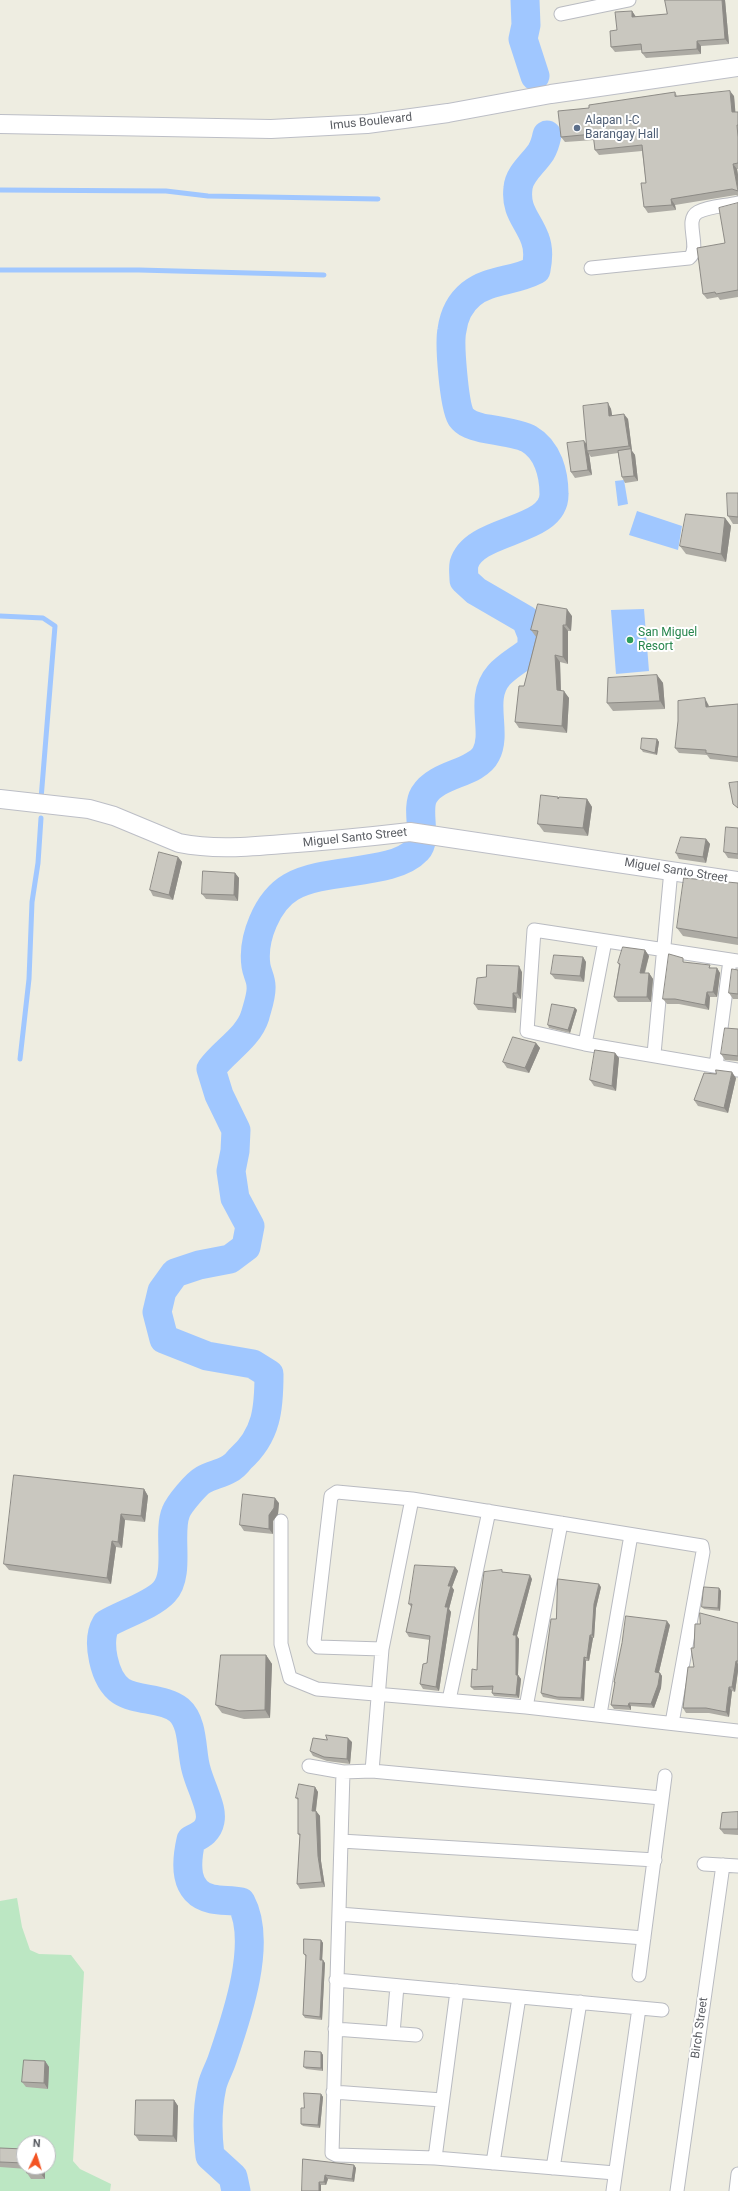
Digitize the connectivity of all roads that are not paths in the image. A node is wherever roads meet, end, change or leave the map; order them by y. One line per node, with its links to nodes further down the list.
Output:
1 (629, 0): 2 (street)
2 (561, 14)
3 (738, 68): 4 (main road, Imus Boulevard)
4 (0, 124)
5 (738, 203): 6 (street)
6 (591, 268)
7 (0, 799): 8 (main road, Miguel Santo Street)
8 (671, 870): 9 (main road, Miguel Santo Street); 11 (street)
9 (738, 881)
10 (605, 940): 11 (street); 13 (street); 13 (street)
11 (664, 950): 12 (street); 14 (street)
12 (734, 960): 15 (street)
13 (585, 1044): 14 (street)
14 (654, 1054): 15 (street)
15 (716, 1066): 16 (street)
16 (738, 1070)
17 (412, 1499): 18 (street); 22 (street); 22 (street)
18 (489, 1511): 20 (street); 24 (street)
19 (281, 1521): 23 (street)
20 (561, 1523): 21 (street); 25 (street)
21 (631, 1535): 26 (street); 27 (street)
22 (382, 1649): 23 (street)
23 (378, 1695): 24 (street); 31 (street)
24 (449, 1700): 25 (street)
25 (526, 1707): 26 (street)
26 (600, 1714): 27 (street)
27 (672, 1723): 28 (street)
28 (738, 1731)
29 (309, 1766): 30 (street)
30 (343, 1772): 31 (street); 34 (street)
31 (372, 1772): 33 (street)
32 (665, 1776): 33 (street)
33 (661, 1798): 35 (street)
34 (341, 1842): 35 (street); 39 (street)
35 (655, 1860): 40 (street)
36 (704, 1864): 37 (street)
37 (722, 1865): 38 (street); 60 (street, Birch Street)
38 (738, 1866)
39 (339, 1914): 40 (street); 42 (street)
40 (644, 1938): 41 (street)
41 (639, 1975)
42 (336, 1980): 43 (street); 49 (street)
43 (398, 1986): 44 (street); 50 (street)
44 (457, 1991): 45 (street); 53 (street)
45 (519, 1997): 46 (street); 55 (street)
46 (580, 2002): 47 (street); 56 (street)
47 (639, 2008): 48 (street); 57 (street)
48 (662, 2010)
49 (335, 2029): 50 (street); 52 (street)
50 (393, 2033): 51 (street)
51 (416, 2035)
52 (333, 2092): 53 (street); 54 (street)
53 (442, 2100): 54 (street)
54 (434, 2158): 55 (street)
55 (493, 2163): 56 (street)
56 (553, 2168): 57 (street)
57 (615, 2173): 59 (street)
58 (738, 2174): 61 (street)
59 (613, 2191)
60 (677, 2191)
61 (736, 2191)

